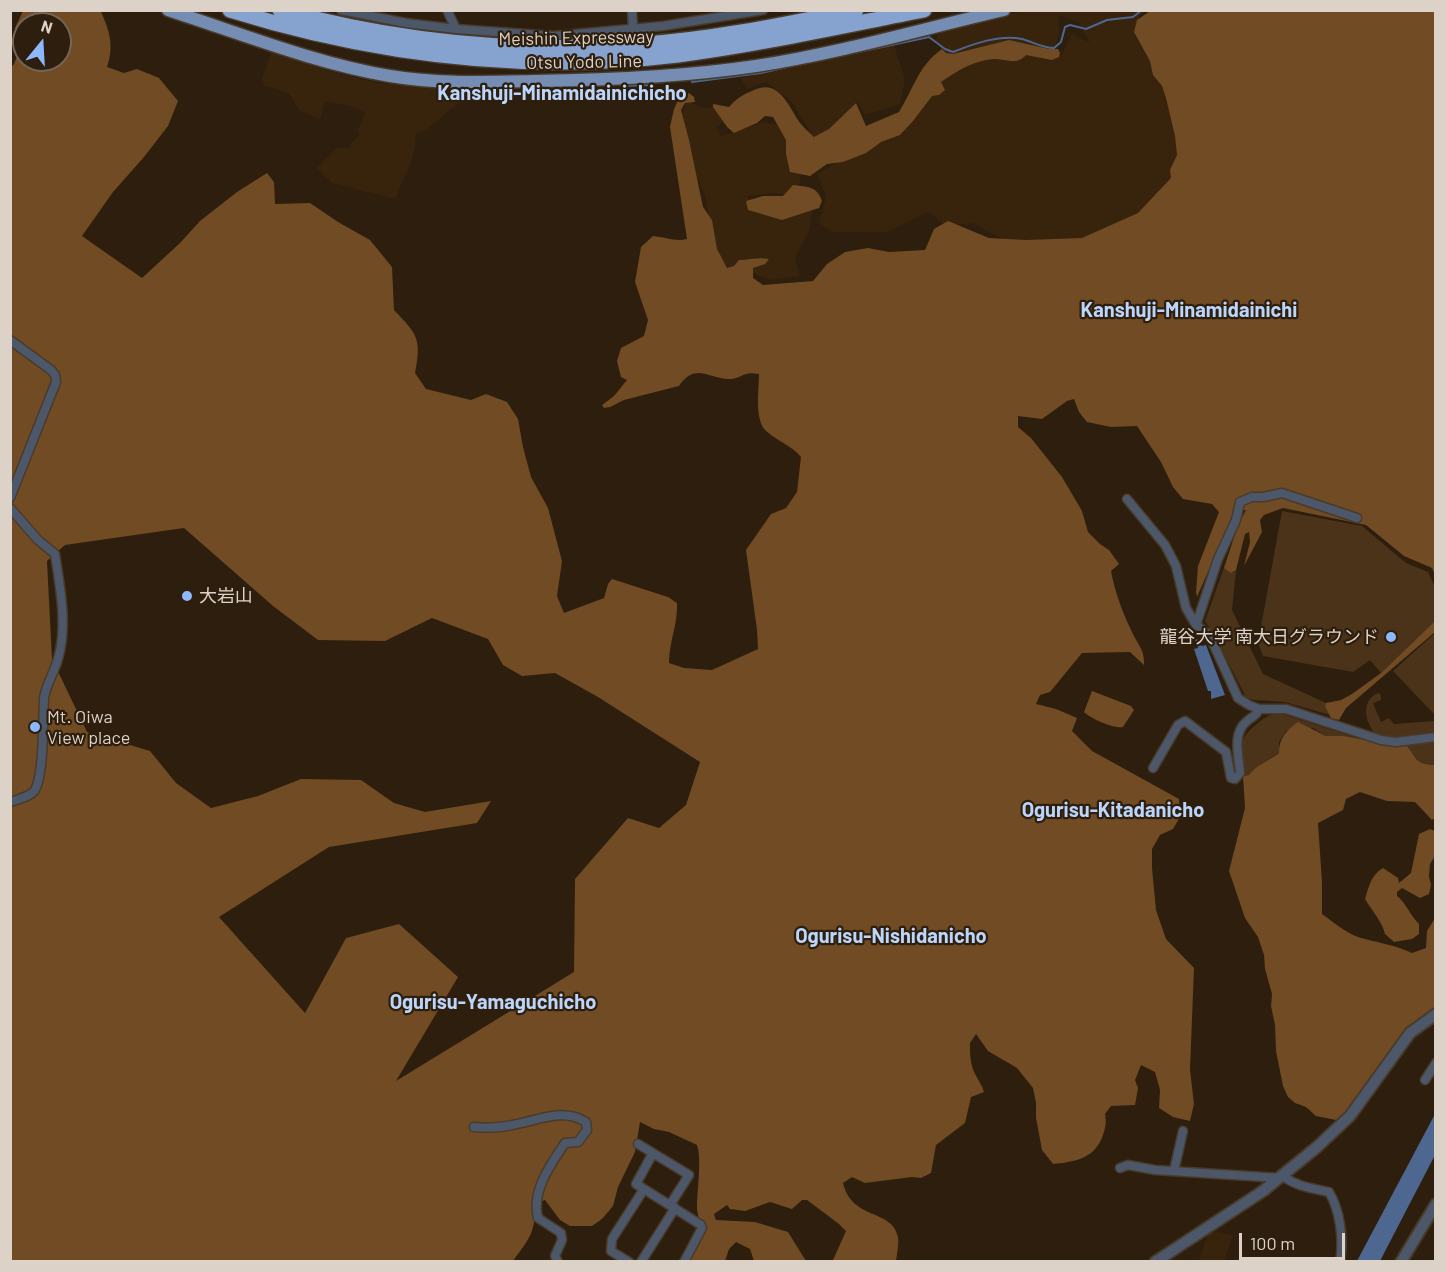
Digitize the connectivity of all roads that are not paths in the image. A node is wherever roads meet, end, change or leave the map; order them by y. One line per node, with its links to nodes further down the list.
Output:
1 (168, 10): 10 (main road, Otsu Yodo Line)
2 (230, 10): 9 (highway, Meishin Expressway)
3 (280, 10): 8 (highway, Meishin Expressway)
4 (341, 10): 13 (street)
5 (447, 10): 13 (street)
6 (632, 10): 14 (street)
7 (763, 10): 11 (street)
8 (856, 10)
9 (924, 10)
10 (1004, 10)
11 (742, 13): 12 (street)
12 (717, 14): 14 (street)
13 (456, 29): 14 (street)
14 (633, 29)
15 (10, 340): 16 (street)
16 (10, 498)
17 (1127, 499): 20 (street)
18 (10, 508): 24 (street)
19 (1357, 518): 20 (street)
20 (1196, 625): 21 (street)
21 (1259, 709): 22 (street); 23 (street)
22 (1436, 737)
23 (1153, 768)
24 (10, 802)
25 (1436, 1014): 34 (street)
26 (1436, 1063): 27 (street)
27 (1426, 1074)
28 (474, 1127): 39 (street)
29 (1183, 1131): 33 (street)
30 (638, 1144): 31 (street)
31 (653, 1153): 35 (street); 37 (street)
32 (1120, 1168): 33 (street)
33 (1174, 1171): 34 (street)
34 (1281, 1177): 38 (street); 44 (street)
35 (644, 1189): 37 (street); 40 (street)
36 (1436, 1204): 45 (street)
37 (672, 1206): 41 (street); 42 (street)
38 (1159, 1259): 43 (street)
39 (558, 1262)
40 (629, 1262)
41 (641, 1262)
42 (684, 1262)
43 (1175, 1262)
44 (1340, 1262)
45 (1401, 1262)

